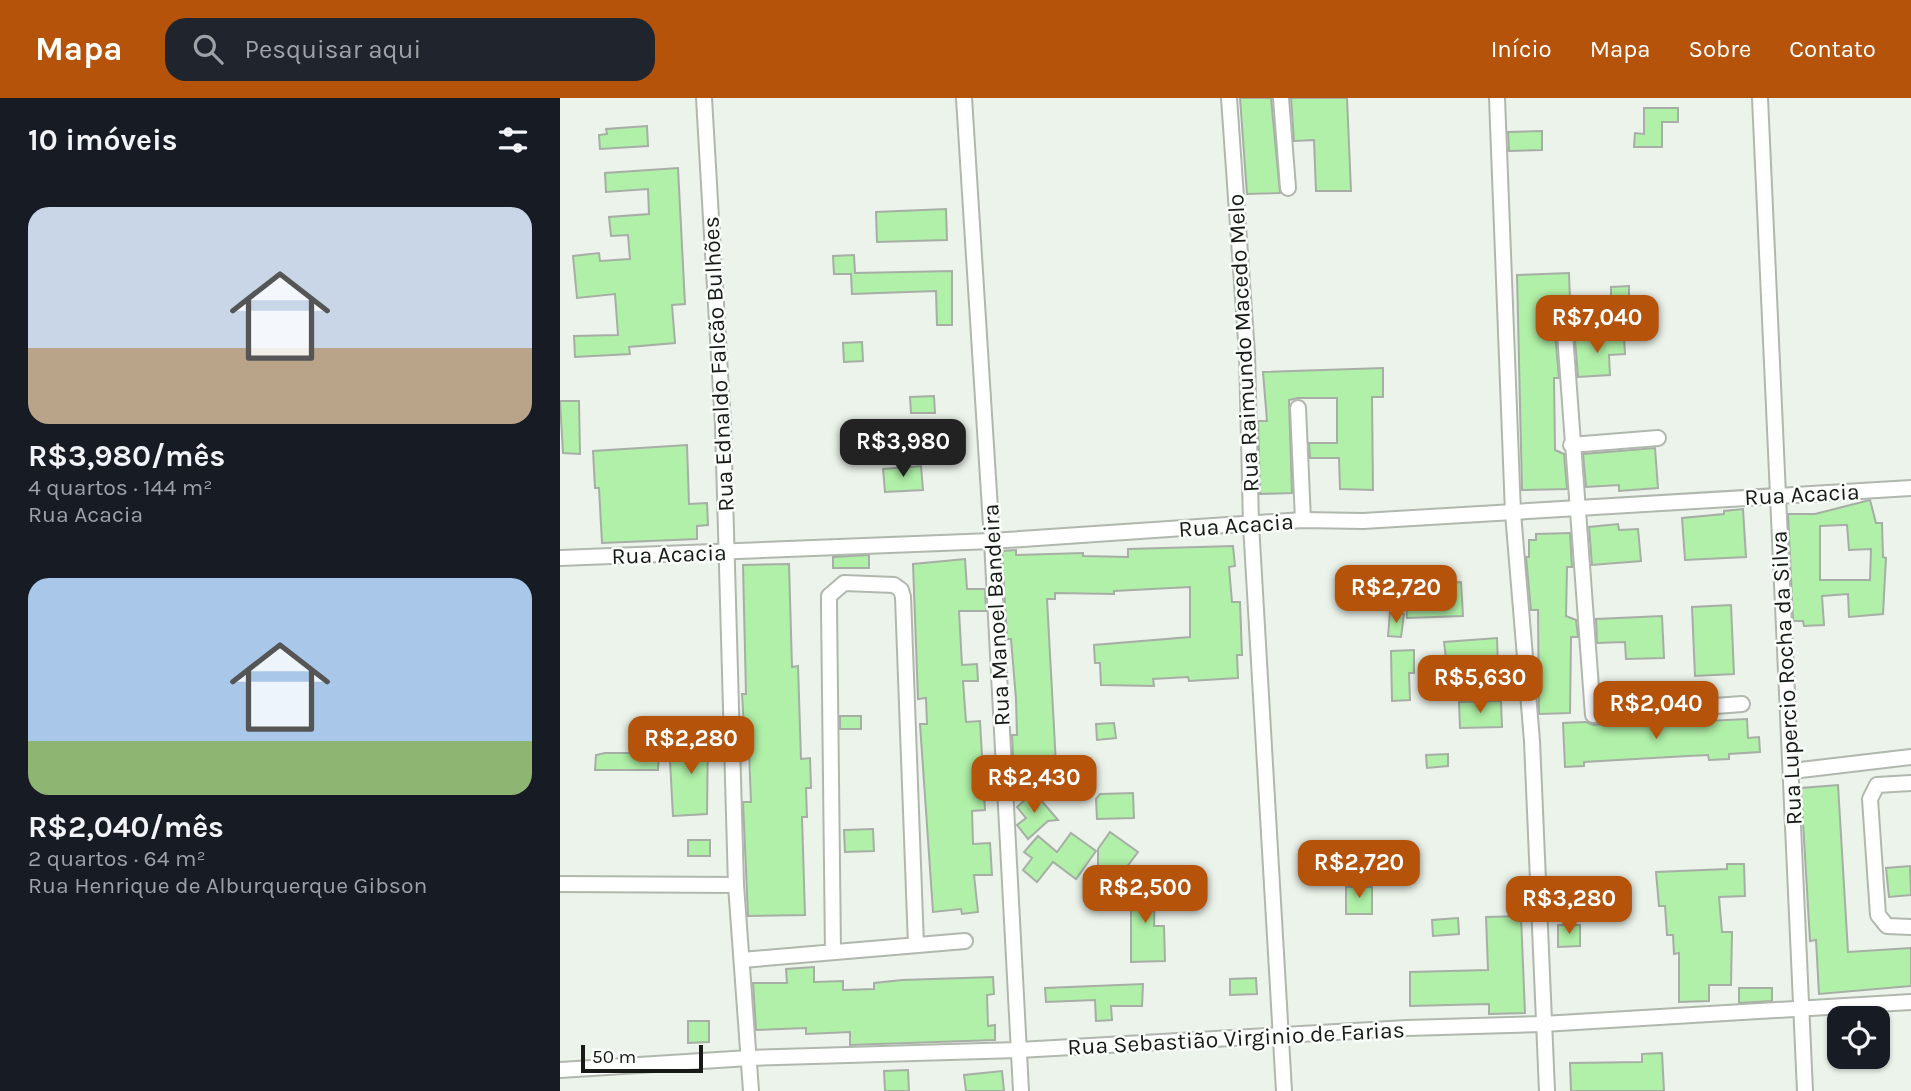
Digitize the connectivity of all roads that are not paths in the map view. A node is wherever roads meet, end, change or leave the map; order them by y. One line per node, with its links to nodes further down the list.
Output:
1 (704, 98): 19 (street, Rua Ednaldo Falcão Bulhões)
2 (964, 98): 18 (street, Rua Manoel Bandeira)
3 (1229, 98): 17 (street, Rua Raimundo Macedo Melo)
4 (1281, 98): 7 (street)
5 (1497, 98): 15 (street)
6 (1760, 98): 13 (street, Rua Lupercio Rocha da Silva)
7 (1288, 188)
8 (1563, 307): 11 (street)
9 (1298, 408): 16 (street)
10 (1658, 438): 11 (street)
11 (1571, 446): 14 (street)
12 (1911, 488): 13 (street, Rua Acacia)
13 (1777, 496): 14 (street, Rua Acacia); 23 (street, Rua Lupercio Rocha da Silva)
14 (1576, 506): 15 (street, Rua Acacia); 21 (street)
15 (1513, 513): 16 (street, Rua Acacia); 34 (street)
16 (1303, 520): 17 (street, Rua Acacia)
17 (1251, 524): 18 (street, Rua Acacia); 35 (street, Rua Raimundo Macedo Melo)
18 (992, 541): 19 (street, Rua Acacia); 36 (street, Rua Manoel Bandeira)
19 (727, 552): 20 (street, Rua Acacia); 26 (street, Rua Ednaldo Falcão Bulhões)
20 (560, 558)
21 (1742, 704)
22 (1911, 757): 23 (street)
23 (1792, 771): 33 (street, Rua Lupercio Rocha da Silva)
24 (1911, 783): 27 (street)
25 (560, 884): 26 (street)
26 (736, 885): 31 (street, Rua Ednaldo Falcão Bulhões)
27 (1911, 927)
28 (964, 940): 29 (street)
29 (916, 945): 30 (street); 30 (street)
30 (833, 951): 31 (street)
31 (743, 960): 37 (street, Rua Ednaldo Falcão Bulhões)
32 (1911, 1002): 33 (street, Rua Sebastião Virginio de Farias)
33 (1799, 1007): 34 (street, Rua Sebastião Virginio de Farias); 43 (street, Rua Lupercio Rocha da Silva)
34 (1543, 1024): 35 (street, Rua Sebastião Virginio de Farias); 42 (street)
35 (1281, 1035): 36 (street, Rua Sebastião Virginio de Farias); 41 (street, Rua Raimundo Macedo Melo)
36 (1019, 1050): 37 (street, Rua Sebastião Virginio de Farias); 40 (street, Rua Manoel Bandeira)
37 (749, 1058): 38 (street, Rua Sebastião Virginio de Farias); 39 (street, Rua Ednaldo Falcão Bulhões)
38 (560, 1070)
39 (751, 1091)
40 (1021, 1091)
41 (1284, 1091)
42 (1547, 1091)
43 (1805, 1091)

